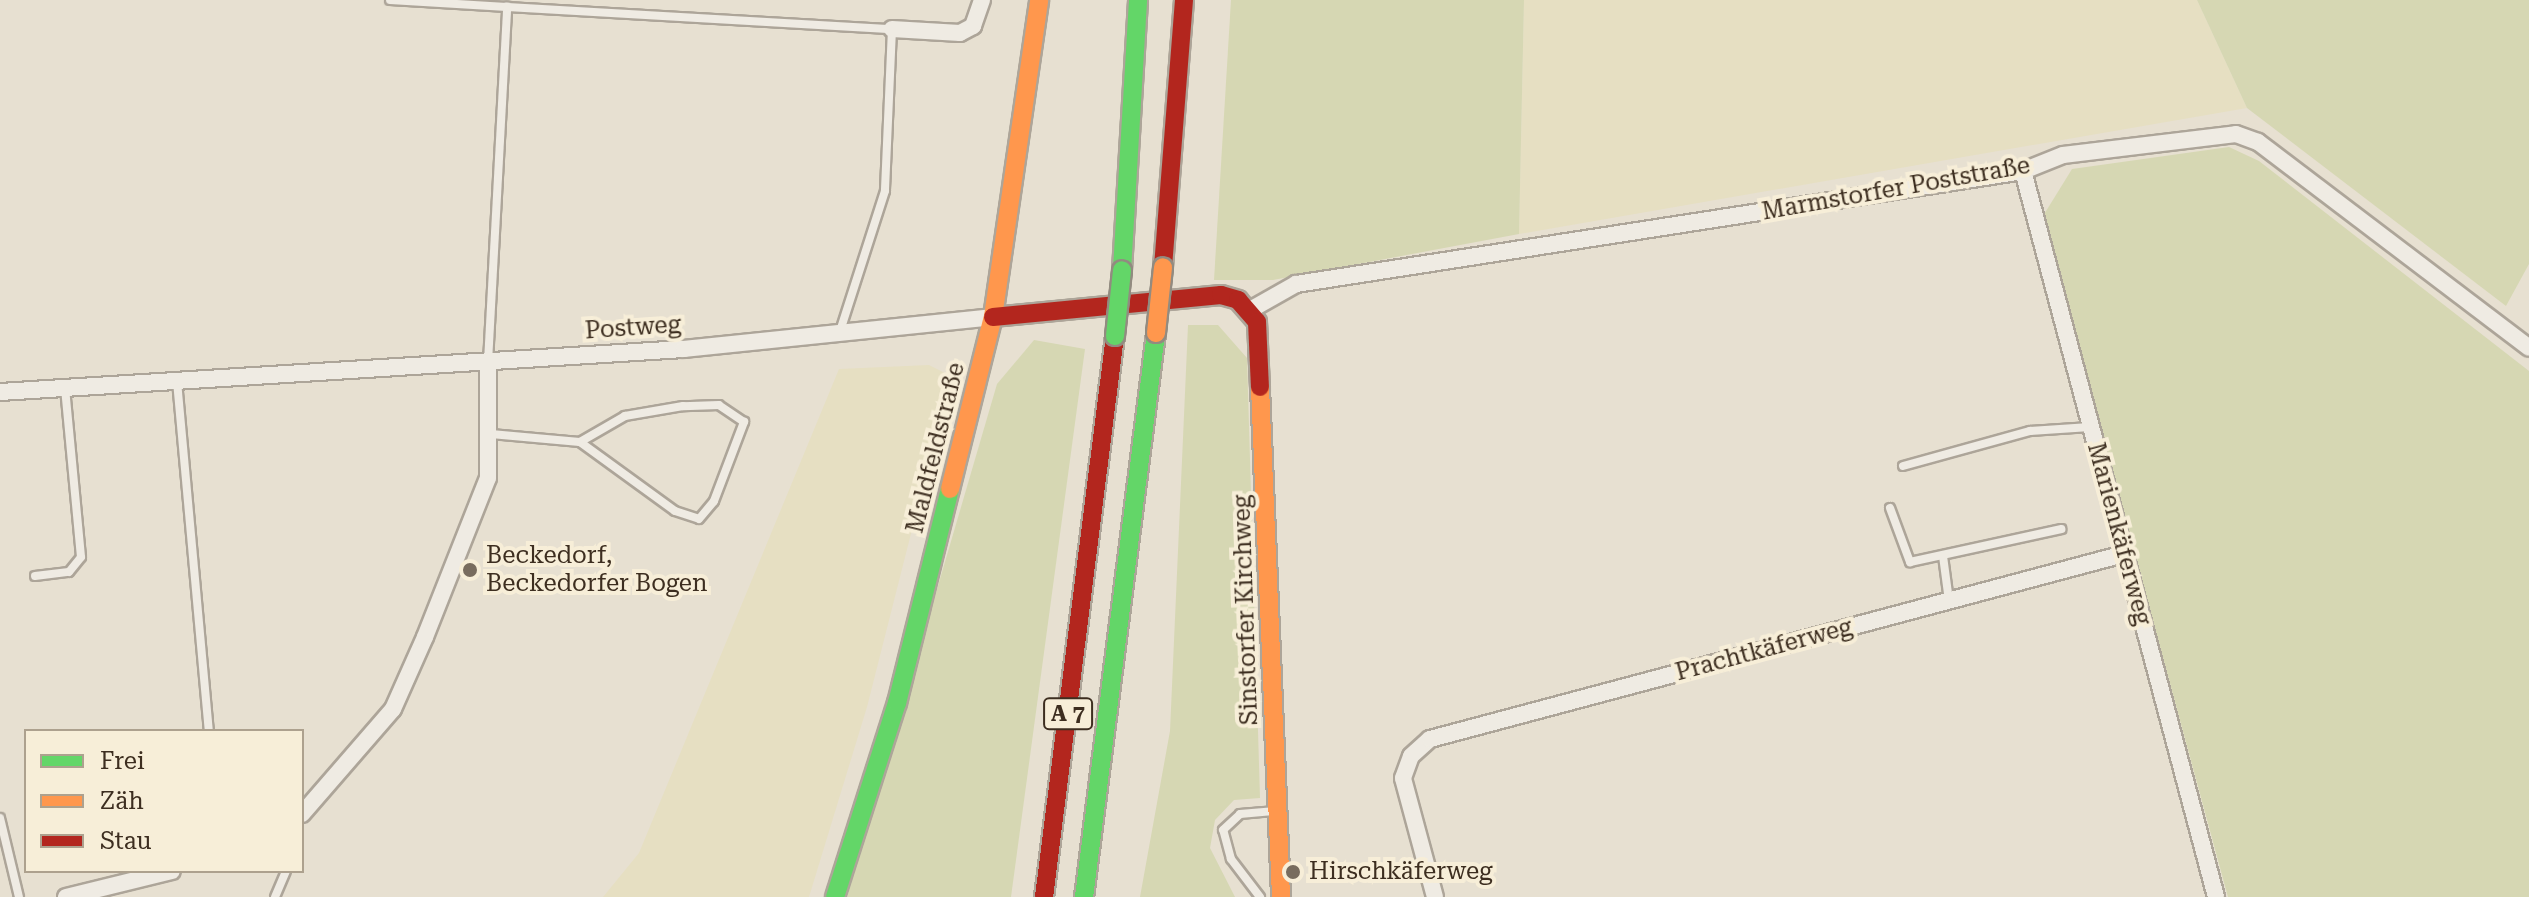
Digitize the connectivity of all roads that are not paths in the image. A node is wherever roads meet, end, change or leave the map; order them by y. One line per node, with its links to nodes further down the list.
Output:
1 (390, 0): 6 (lane)
2 (982, 0): 7 (street)
3 (1039, 0): 10 (main road, Maldfeldstraße)
4 (1138, 0): 37 (main road, A 7, bridge)
5 (1184, 0): 38 (main road, A 7, bridge)
6 (507, 7): 7 (lane); 13 (lane)
7 (892, 29): 11 (lane)
8 (2023, 171): 9 (street, Marmstorfer Poststraße); 12 (street, Marmstorfer Poststraße); 17 (street, Marienkäferweg)
9 (1253, 316): 10 (main road, Postweg); 28 (main road, Sinstorfer Kirchweg)
10 (993, 317): 11 (street, Postweg); 36 (main road, Maldfeldstraße)
11 (841, 328): 13 (street, Postweg)
12 (2529, 348)
13 (488, 363): 14 (street, Postweg); 18 (street)
14 (177, 381): 15 (street, Postweg); 27 (lane)
15 (65, 388): 16 (street, Postweg); 25 (lane)
16 (0, 392)
17 (2090, 427): 20 (lane); 23 (street, Marienkäferweg)
18 (491, 434): 19 (lane); 29 (street)
19 (580, 442): 19 (lane)
20 (1903, 466)
21 (1890, 508): 24 (lane)
22 (2061, 529): 24 (lane)
23 (2124, 554): 26 (street, Prachtkäferweg); 42 (street, Marienkäferweg)
24 (1943, 556): 26 (lane)
25 (35, 576)
26 (1949, 601): 41 (street, Prachtkäferweg)
27 (209, 729)
28 (1277, 811): 39 (lane); 40 (main road, Sinstorfer Kirchweg)
29 (304, 812)
30 (0, 818): 33 (lane)
31 (164, 873): 34 (street)
32 (285, 873): 35 (lane)
33 (19, 897)
34 (68, 897)
35 (275, 897)
36 (835, 897)
37 (1044, 897)
38 (1084, 897)
39 (1260, 897)
40 (1281, 897)
41 (1435, 897)
42 (2216, 897)

